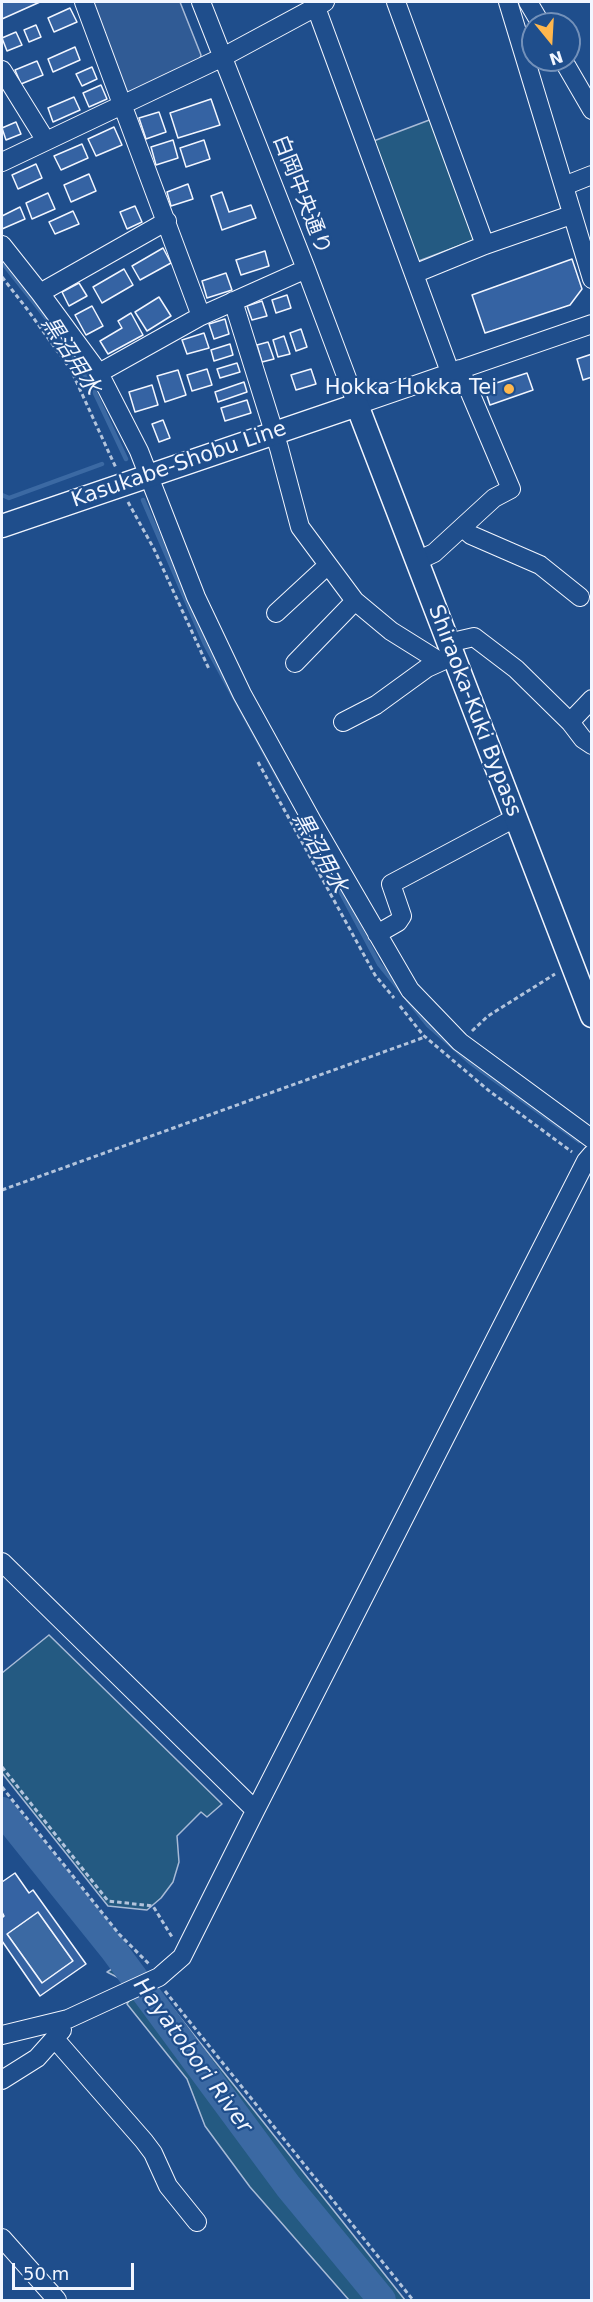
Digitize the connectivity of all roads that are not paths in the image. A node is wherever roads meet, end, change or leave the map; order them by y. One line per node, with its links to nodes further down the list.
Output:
1 (84, 2): 10 (street)
2 (201, 2): 6 (street, 白岡中央通り)
3 (396, 2): 19 (street)
4 (508, 2): 15 (street)
5 (318, 3): 6 (street); 21 (street)
6 (223, 57): 10 (street); 20 (street, 白岡中央通り)
7 (2, 70): 12 (street)
8 (572, 72): 9 (street)
9 (586, 89): 11 (street)
10 (124, 104): 12 (street); 17 (street)
11 (591, 110)
12 (46, 141): 13 (street)
13 (2, 162)
14 (591, 175): 15 (street)
15 (564, 186): 16 (street)
16 (571, 214): 19 (street); 22 (street)
17 (167, 221): 23 (street); 25 (street)
18 (2, 245): 23 (street)
19 (485, 245): 21 (street)
20 (306, 269): 24 (street); 29 (street, 白岡中央通り)
21 (414, 274): 27 (street)
22 (591, 279)
23 (40, 293): 28 (street)
24 (233, 301): 25 (street); 30 (street)
25 (201, 316): 28 (street)
26 (591, 324): 27 (street)
27 (455, 371): 29 (street); 33 (street)
28 (99, 373): 31 (street)
29 (357, 405): 30 (main road, Kasukabe-Shobu Line); 34 (main road, Shiraoka-Kuki Bypass)
30 (273, 433): 31 (main road, Kasukabe-Shobu Line); 35 (street)
31 (149, 475): 32 (main road, Kasukabe-Shobu Line); 46 (street)
32 (2, 526)
33 (463, 528): 34 (street); 36 (street)
34 (417, 561): 39 (main road, Shiraoka-Kuki Bypass)
35 (328, 565): 37 (street); 38 (street)
36 (580, 597)
37 (355, 601): 39 (street); 40 (street)
38 (276, 613)
39 (447, 653): 42 (street); 43 (street); 45 (main road, Shiraoka-Kuki Bypass)
40 (295, 663)
41 (591, 699): 43 (street)
42 (343, 722)
43 (570, 722): 44 (street)
44 (591, 745)
45 (515, 818): 46 (street); 47 (main road, Shiraoka-Kuki Bypass)
46 (377, 934): 48 (street)
47 (591, 1016)
48 (591, 1140)
49 (591, 1154): 51 (street)
50 (2, 1562): 51 (street)
51 (256, 1809): 52 (street)
52 (68, 2019): 53 (street); 54 (street)
53 (2, 2035)
54 (55, 2039): 55 (street); 56 (street)
55 (2, 2080)
56 (198, 2222)
57 (2, 2238): 58 (street)
58 (57, 2301)

